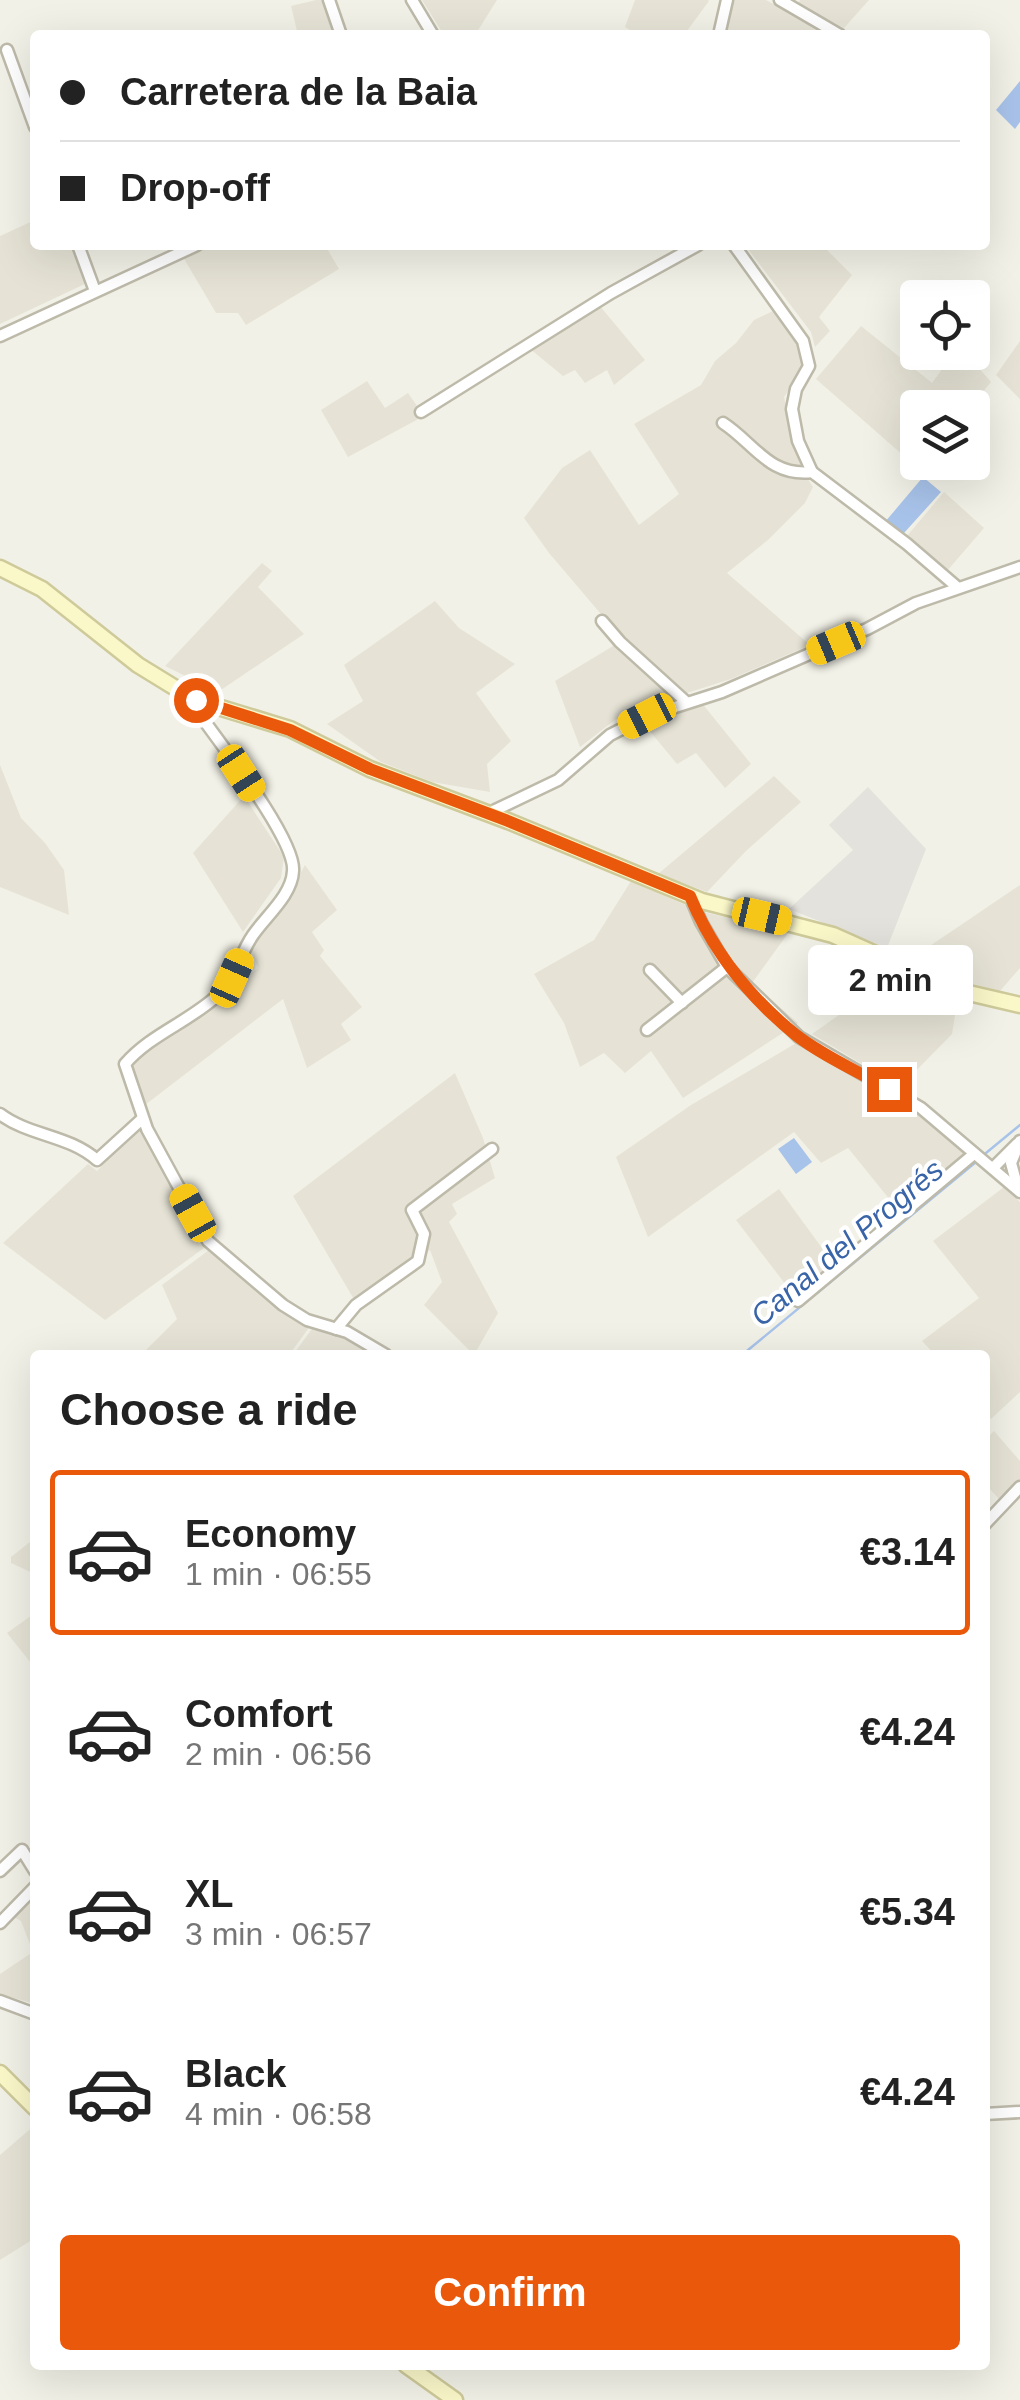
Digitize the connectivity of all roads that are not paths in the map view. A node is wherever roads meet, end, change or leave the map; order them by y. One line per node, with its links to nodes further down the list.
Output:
1 (329, 0): 5 (street)
2 (412, 0): 6 (street)
3 (728, 0): 7 (street)
4 (780, 0): 8 (street)
5 (339, 30)
6 (430, 30)
7 (720, 30)
8 (831, 30)
9 (7, 50): 10 (street)
10 (30, 113)
11 (80, 250): 15 (street)
12 (186, 250): 15 (street)
13 (689, 250): 17 (street)
14 (738, 250): 19 (street)
15 (95, 291): 16 (street)
16 (0, 336)
17 (421, 412)
18 (723, 423): 19 (street)
19 (812, 472): 22 (street)
20 (1020, 567): 22 (street)
21 (0, 568): 24 (main road)
22 (957, 587): 25 (street)
23 (602, 621): 25 (street)
24 (196, 700): 26 (main road); 34 (street)
25 (685, 701): 26 (street)
26 (487, 814): 27 (main road)
27 (690, 896): 28 (street); 31 (main road)
28 (727, 967): 30 (street); 37 (street)
29 (650, 970): 30 (street)
30 (682, 1002): 32 (street)
31 (1020, 1005)
32 (648, 1030)
33 (0, 1114): 34 (street)
34 (142, 1119): 41 (street)
35 (1020, 1141): 38 (street); 39 (street)
36 (492, 1149): 41 (street)
37 (974, 1154): 38 (street); 40 (street)
38 (996, 1170): 39 (street)
39 (1020, 1191)
40 (798, 1301)
41 (336, 1328): 42 (street)
42 (377, 1350)
43 (1020, 1487): 44 (street)
44 (990, 1519)
45 (30, 1862): 46 (street)
46 (0, 1871)
47 (30, 1892): 48 (street)
48 (0, 1923)
49 (0, 2001): 50 (street)
50 (30, 2012)
51 (0, 2073): 52 (main road)
52 (30, 2103)
53 (1020, 2112): 54 (street)
54 (990, 2114)
55 (413, 2370): 56 (main road)
56 (455, 2400)

